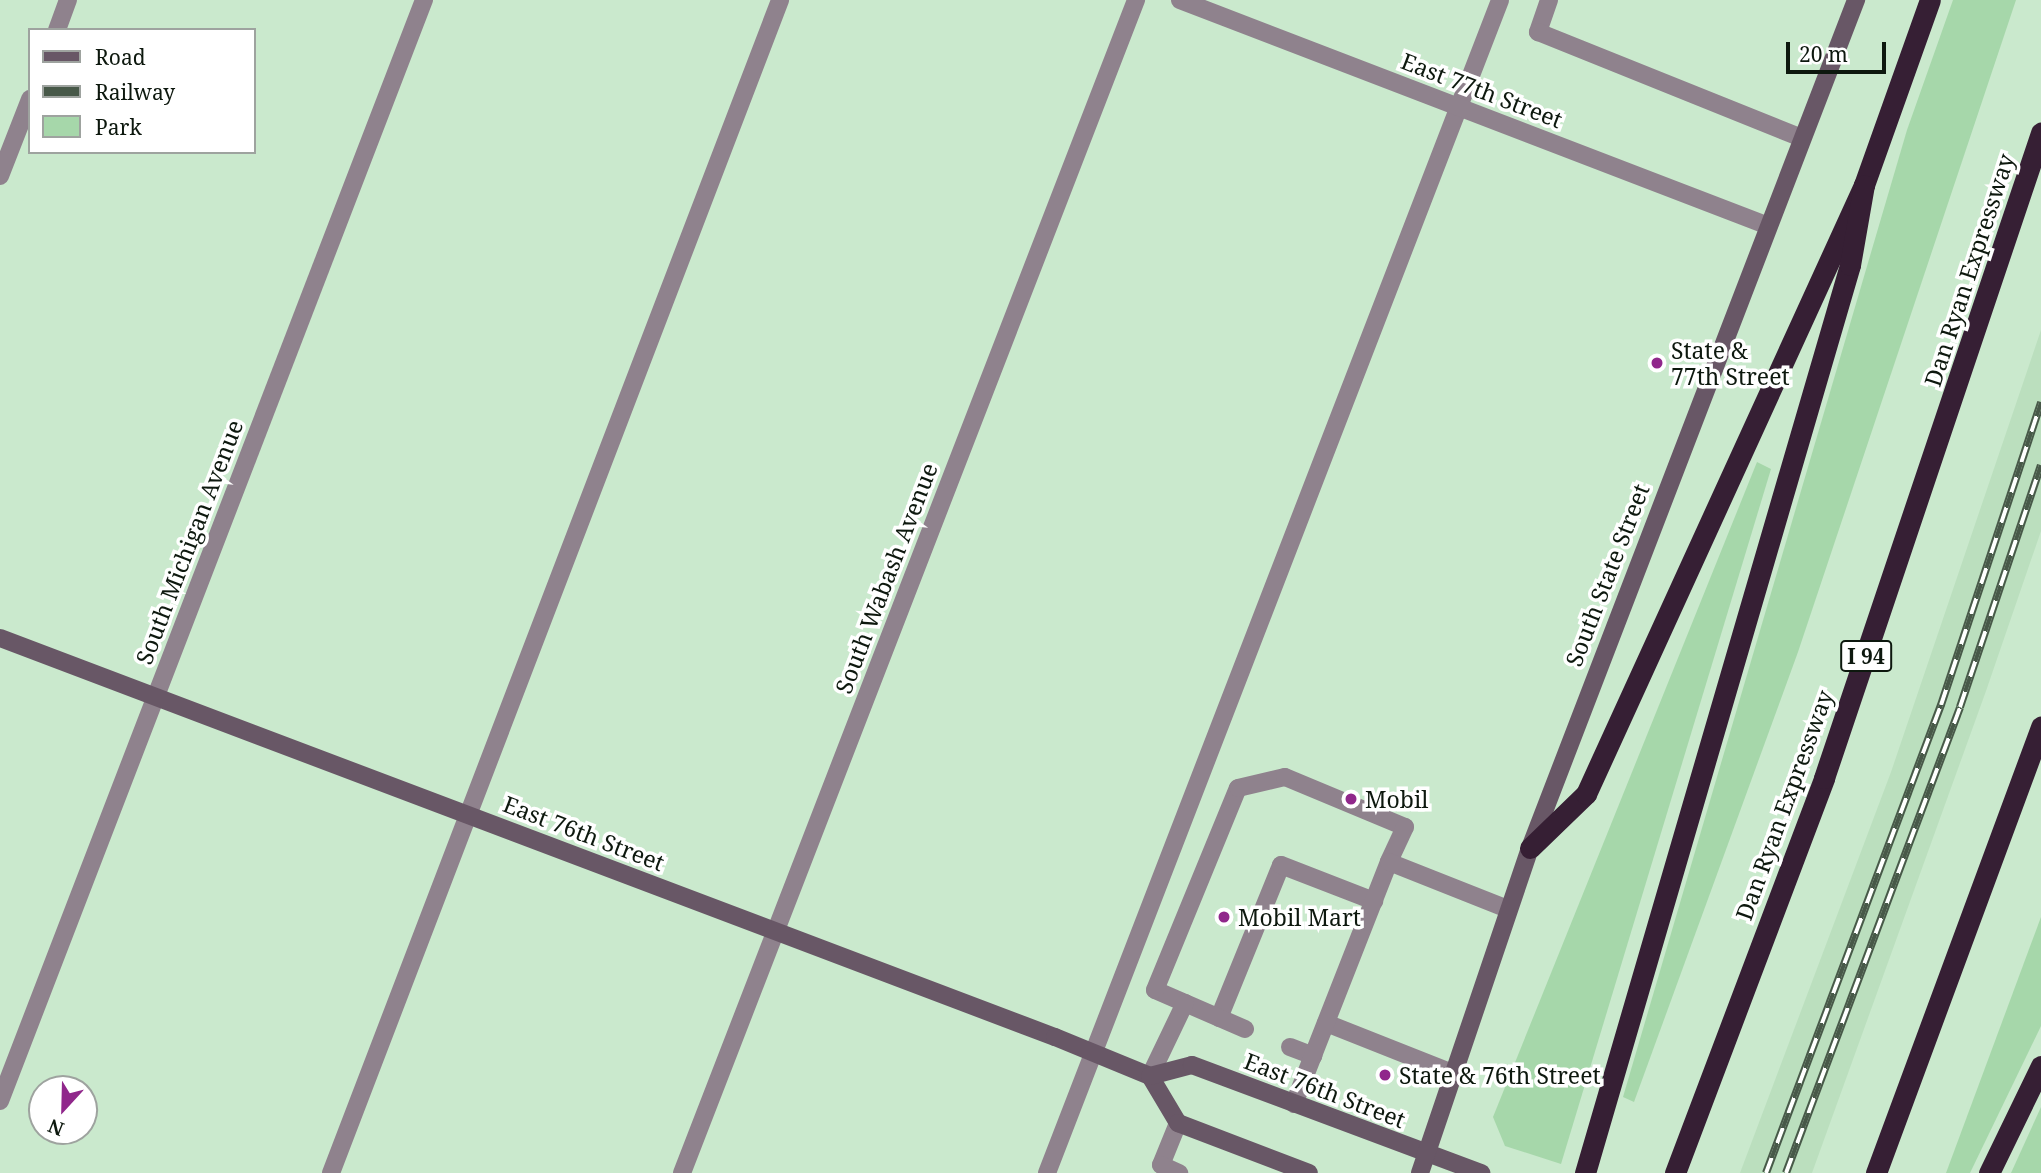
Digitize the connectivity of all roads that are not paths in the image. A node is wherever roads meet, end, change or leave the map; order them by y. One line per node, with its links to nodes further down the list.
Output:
1 (68, 0): 10 (street)
2 (424, 0): 19 (street, South Michigan Avenue)
3 (780, 0): 21 (street)
4 (1136, 0): 26 (street, South Wabash Avenue)
5 (1180, 0): 12 (street, East 77th Street)
6 (1500, 0): 12 (street)
7 (1549, 0): 14 (street)
8 (1855, 0): 14 (street, South State Street)
9 (1930, 0): 16 (highway)
10 (58, 28)
11 (28, 104): 15 (street)
12 (1459, 108): 17 (street, East 77th Street); 32 (street)
13 (2041, 133): 50 (highway, Dan Ryan Expressway / I 94)
14 (1802, 138): 17 (street, South State Street)
15 (0, 176)
16 (1864, 185): 22 (highway); 49 (highway)
17 (1766, 225): 22 (street, South State Street)
18 (0, 638): 19 (street, East 76th Street)
19 (156, 696): 21 (street, East 76th Street); 37 (street, South Michigan Avenue)
20 (2041, 727): 51 (highway)
21 (467, 815): 26 (street, East 76th Street); 42 (street)
22 (1530, 848): 25 (street, South State Street)
23 (1389, 862): 24 (street); 25 (street); 27 (street)
24 (1374, 901): 28 (street); 29 (street)
25 (1508, 909): 35 (street, South State Street)
26 (775, 931): 32 (street, East 76th Street); 43 (street, South Wabash Avenue)
27 (1185, 1003): 28 (street); 36 (street)
28 (1219, 1018): 30 (street)
29 (1326, 1023): 33 (street); 35 (street)
30 (1245, 1029)
31 (1290, 1047): 33 (street)
32 (1094, 1053): 36 (street, East 76th Street); 44 (street)
33 (1313, 1056): 38 (street)
34 (2041, 1066): 52 (highway)
35 (1455, 1074): 40 (street, South State Street)
36 (1150, 1076): 38 (street, East 76th Street); 39 (street)
37 (0, 1101)
38 (1294, 1104): 40 (street, East 76th Street)
39 (1178, 1123): 41 (street); 45 (street)
40 (1426, 1156): 47 (street, South State Street); 48 (street, East 76th Street)
41 (1271, 1166): 46 (street)
42 (331, 1173)
43 (682, 1173)
44 (1047, 1173)
45 (1179, 1173)
46 (1309, 1173)
47 (1420, 1173)
48 (1481, 1173)
49 (1585, 1173)
50 (1675, 1173)
51 (1876, 1173)
52 (1989, 1173)

